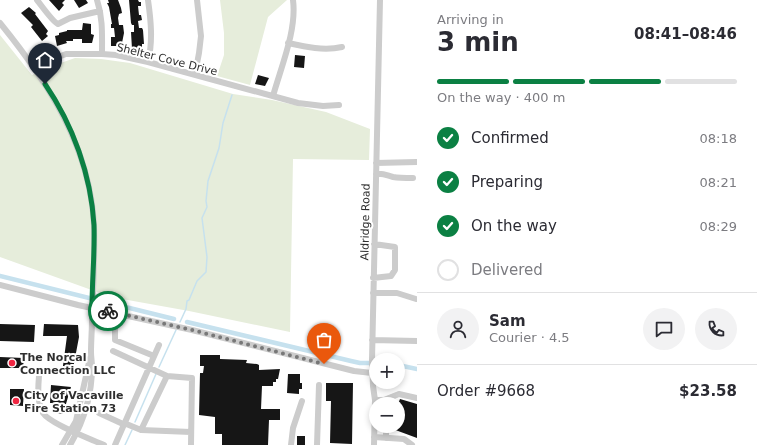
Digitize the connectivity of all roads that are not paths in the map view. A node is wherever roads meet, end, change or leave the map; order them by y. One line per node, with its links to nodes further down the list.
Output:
1 (36, 0): 7 (street)
2 (97, 0): 7 (street)
3 (148, 0): 12 (street)
4 (197, 0): 14 (street)
5 (293, 0): 9 (street)
6 (380, 0): 18 (street, Aldridge Road)
7 (100, 11): 11 (street)
8 (0, 23): 13 (street)
9 (288, 43): 10 (street); 15 (street)
10 (342, 47)
11 (102, 54): 12 (street, Shelter Cove Drive); 13 (street, Shelter Cove Drive)
12 (148, 62): 14 (street, Shelter Cove Drive)
13 (36, 71): 26 (street)
14 (195, 74): 15 (street, Shelter Cove Drive)
15 (273, 96): 16 (street, Shelter Cove Drive)
16 (339, 105)
17 (417, 162): 18 (street)
18 (376, 163): 19 (street, Aldridge Road)
19 (376, 174): 20 (street); 21 (street, Aldridge Road)
20 (413, 178)
21 (374, 244): 22 (street, Aldridge Road); 22 (street)
22 (374, 278): 24 (street, Aldridge Road)
23 (0, 286): 26 (street)
24 (373, 293): 25 (street); 28 (street, Aldridge Road)
25 (416, 299)
26 (92, 306): 34 (street); 45 (street)
27 (115, 324): 33 (street)
28 (372, 340): 29 (street); 32 (street, Aldridge Road)
29 (417, 341)
30 (159, 345): 33 (street)
31 (113, 351): 35 (street)
32 (372, 353)
33 (154, 356): 35 (street)
34 (369, 367)
35 (149, 368): 37 (street); 43 (street)
36 (39, 376): 45 (street)
37 (167, 376): 44 (street); 46 (street)
38 (319, 385): 57 (street)
39 (395, 397): 40 (street)
40 (417, 398)
41 (302, 401): 56 (street)
42 (99, 413): 43 (street)
43 (124, 423): 44 (street); 54 (street)
44 (141, 430): 46 (street)
45 (74, 431): 51 (street); 52 (street); 53 (street)
46 (191, 432): 55 (street)
47 (374, 433): 49 (street, Aldridge Road)
48 (388, 433): 50 (street)
49 (374, 437): 50 (street); 58 (street, Aldridge Road)
50 (389, 438): 59 (street); 60 (street)
51 (62, 445)
52 (70, 445)
53 (104, 445)
54 (115, 445)
55 (191, 445)
56 (291, 445)
57 (317, 445)
58 (374, 445)
59 (392, 445)
60 (412, 445)

